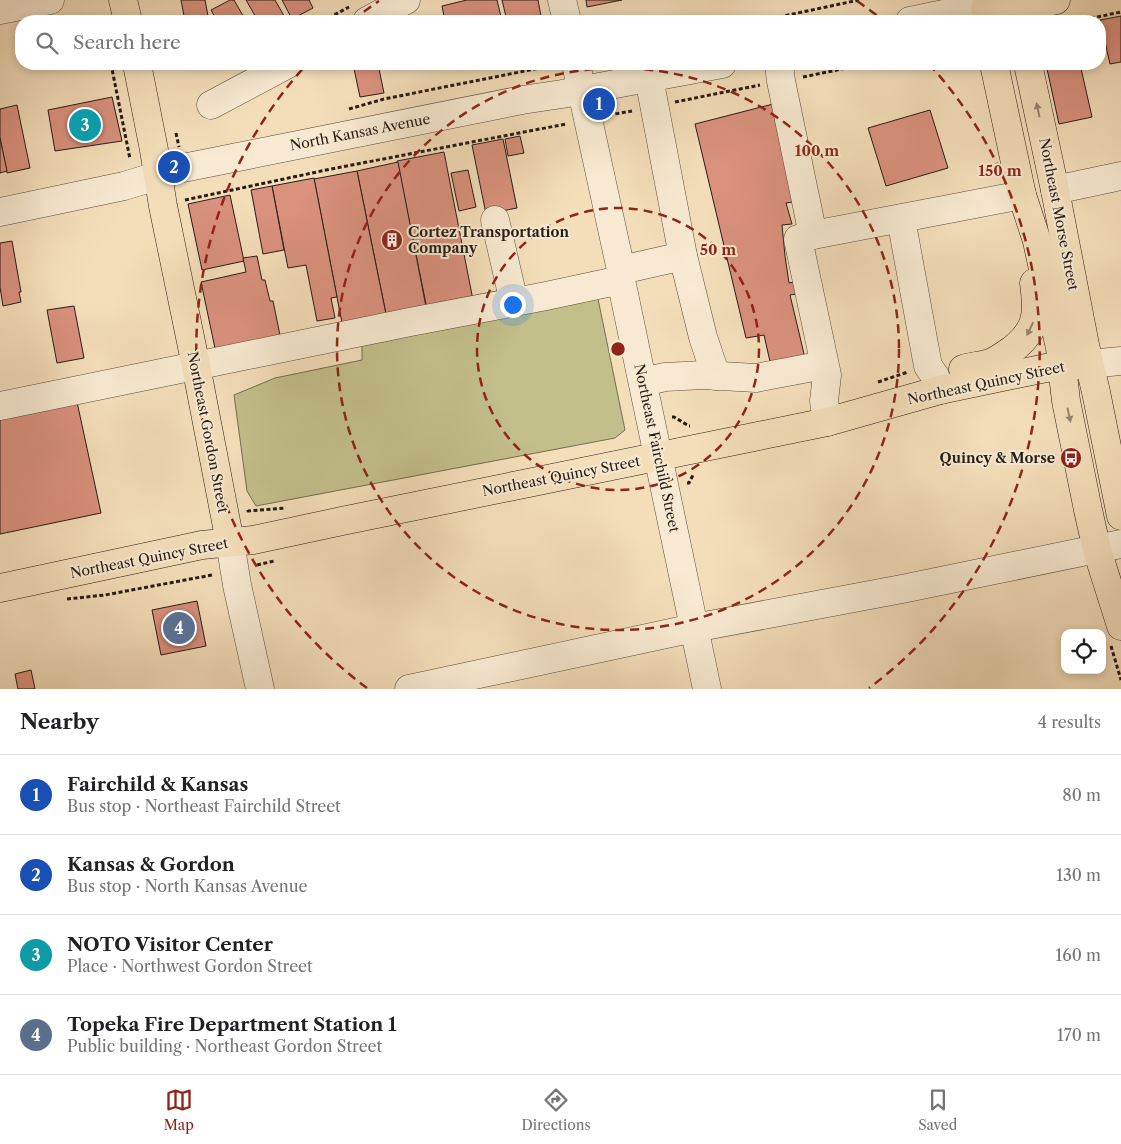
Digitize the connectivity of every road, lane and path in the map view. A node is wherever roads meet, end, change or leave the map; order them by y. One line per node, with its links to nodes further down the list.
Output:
1 (50, 0): 8 (street)
2 (122, 0): 12 (main road)
3 (406, 0): 11 (street)
4 (562, 0): 13 (street)
5 (859, 0): 14 (path)
6 (1056, 0): 7 (main road)
7 (1018, 9): 9 (main road)
8 (0, 10)
9 (985, 10): 15 (street)
10 (1121, 12): 16 (path)
11 (360, 13)
12 (126, 15)
13 (566, 15)
14 (788, 15)
15 (939, 15)
16 (1106, 15)
17 (112, 70): 33 (path)
18 (138, 70): 34 (main road, Northeast Gordon Street)
19 (277, 70): 29 (street)
20 (535, 70): 31 (path)
21 (570, 70): 28 (street, Northeast Fairchild Street)
22 (691, 70): 27 (street, North Kansas Avenue)
23 (802, 70): 26 (path)
24 (995, 70): 37 (main road, Northeast Morse Street)
25 (1029, 70): 36 (main road, Northeast Morse Street, one-way to 25)
26 (780, 72): 30 (path); 42 (street)
27 (649, 78): 28 (street, North Kansas Avenue); 30 (street)
28 (582, 90): 32 (street, Northeast Fairchild Street); 34 (street, North Kansas Avenue)
29 (211, 105)
30 (655, 106): 32 (path); 43 (street)
31 (346, 110)
32 (588, 121): 38 (path); 44 (street, Northeast Fairchild Street)
33 (130, 159)
34 (159, 175): 39 (street, North Kansas Avenue); 49 (main road, Northeast Gordon Street)
35 (1121, 176): 36 (street)
36 (1055, 190): 47 (main road, Northeast Morse Street)
37 (1022, 195): 40 (street); 50 (main road, Northeast Morse Street); 52 (main road, one-way to 52)
38 (185, 200)
39 (0, 212)
40 (900, 219): 42 (street); 52 (street)
41 (495, 220): 45 (street)
42 (813, 236): 48 (street)
43 (683, 256): 44 (street); 51 (street)
44 (621, 275): 45 (street); 53 (street, Northeast Fairchild Street)
45 (514, 302): 49 (street)
46 (1121, 361): 47 (street, Northeast Quincy Street)
47 (1089, 364): 50 (main road, Northeast Quincy Street); 60 (main road, Northeast Morse Street)
48 (824, 365): 51 (street); 57 (street)
49 (196, 366): 55 (street); 61 (main road, Northeast Gordon Street)
50 (1062, 367): 52 (main road, Northeast Quincy Street); 62 (main road, Northeast Morse Street, one-way to 62)
51 (716, 376): 53 (street)
52 (934, 377): 54 (path); 57 (main road, Northeast Quincy Street)
53 (642, 382): 56 (street, Northeast Fairchild Street)
54 (872, 384)
55 (0, 406)
56 (651, 421): 58 (path); 59 (street, Northeast Fairchild Street)
57 (827, 422): 59 (main road, Northeast Quincy Street)
58 (698, 425)
59 (658, 456): 61 (main road, Northeast Quincy Street); 67 (street, Northeast Fairchild Street)
60 (1121, 516)
61 (230, 542): 64 (main road, Northeast Quincy Street); 68 (street, Northeast Gordon Street)
62 (1109, 547): 66 (main road, Northeast Morse Street); 67 (street)
63 (212, 575): 65 (path)
64 (0, 588)
65 (60, 601)
66 (1121, 626)
67 (694, 628): 69 (street); 70 (street, Northeast Fairchild Street)
68 (260, 689)
69 (409, 689)
70 (707, 689)

